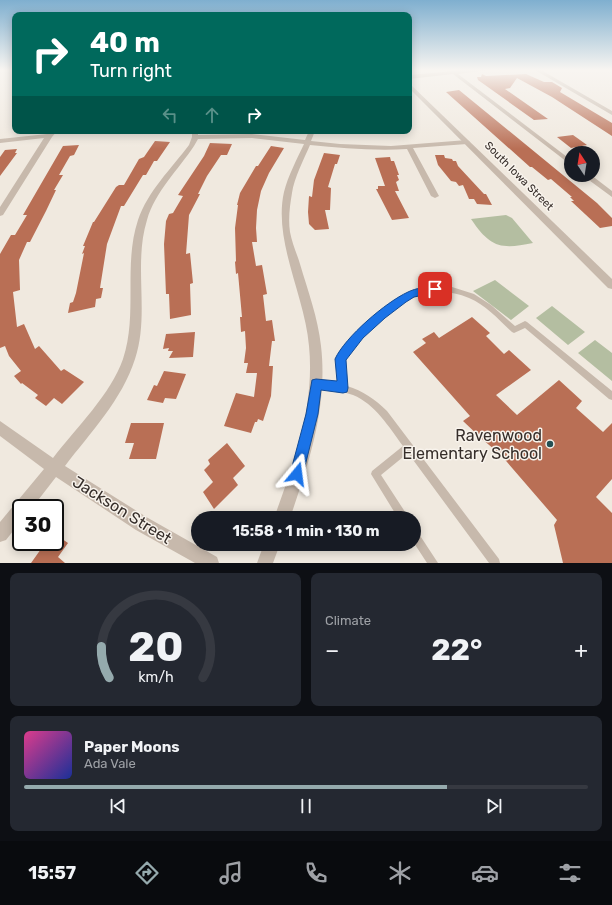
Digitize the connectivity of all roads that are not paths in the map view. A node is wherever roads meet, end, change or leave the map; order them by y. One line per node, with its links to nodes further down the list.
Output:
1 (420, 96): 10 (street, South Iowa Street)
2 (484, 96): 12 (street)
3 (583, 96): 4 (street)
4 (612, 113)
5 (52, 134): 8 (street); 16 (street)
6 (195, 134): 9 (street); 23 (street)
7 (311, 134): 9 (street)
8 (0, 141)
9 (308, 142): 11 (street); 18 (street)
10 (467, 142): 11 (street); 17 (street, South Iowa Street)
11 (409, 148): 15 (street)
12 (564, 158)
13 (595, 182): 14 (street)
14 (612, 195)
15 (435, 196)
16 (0, 213)
17 (612, 285)
18 (316, 384): 19 (lane); 25 (street)
19 (343, 388): 20 (lane); 22 (lane)
20 (612, 396)
21 (0, 428): 23 (street, Jackson Street)
22 (408, 447): 26 (lane); 34 (lane)
23 (58, 462): 24 (street); 31 (street, Jackson Street)
24 (28, 499)
25 (284, 511)
26 (399, 511)
27 (12, 519): 28 (street)
28 (0, 534)
29 (421, 545): 33 (lane)
30 (269, 551): 32 (street)
31 (211, 563)
32 (265, 563)
33 (433, 563)
34 (494, 563)

